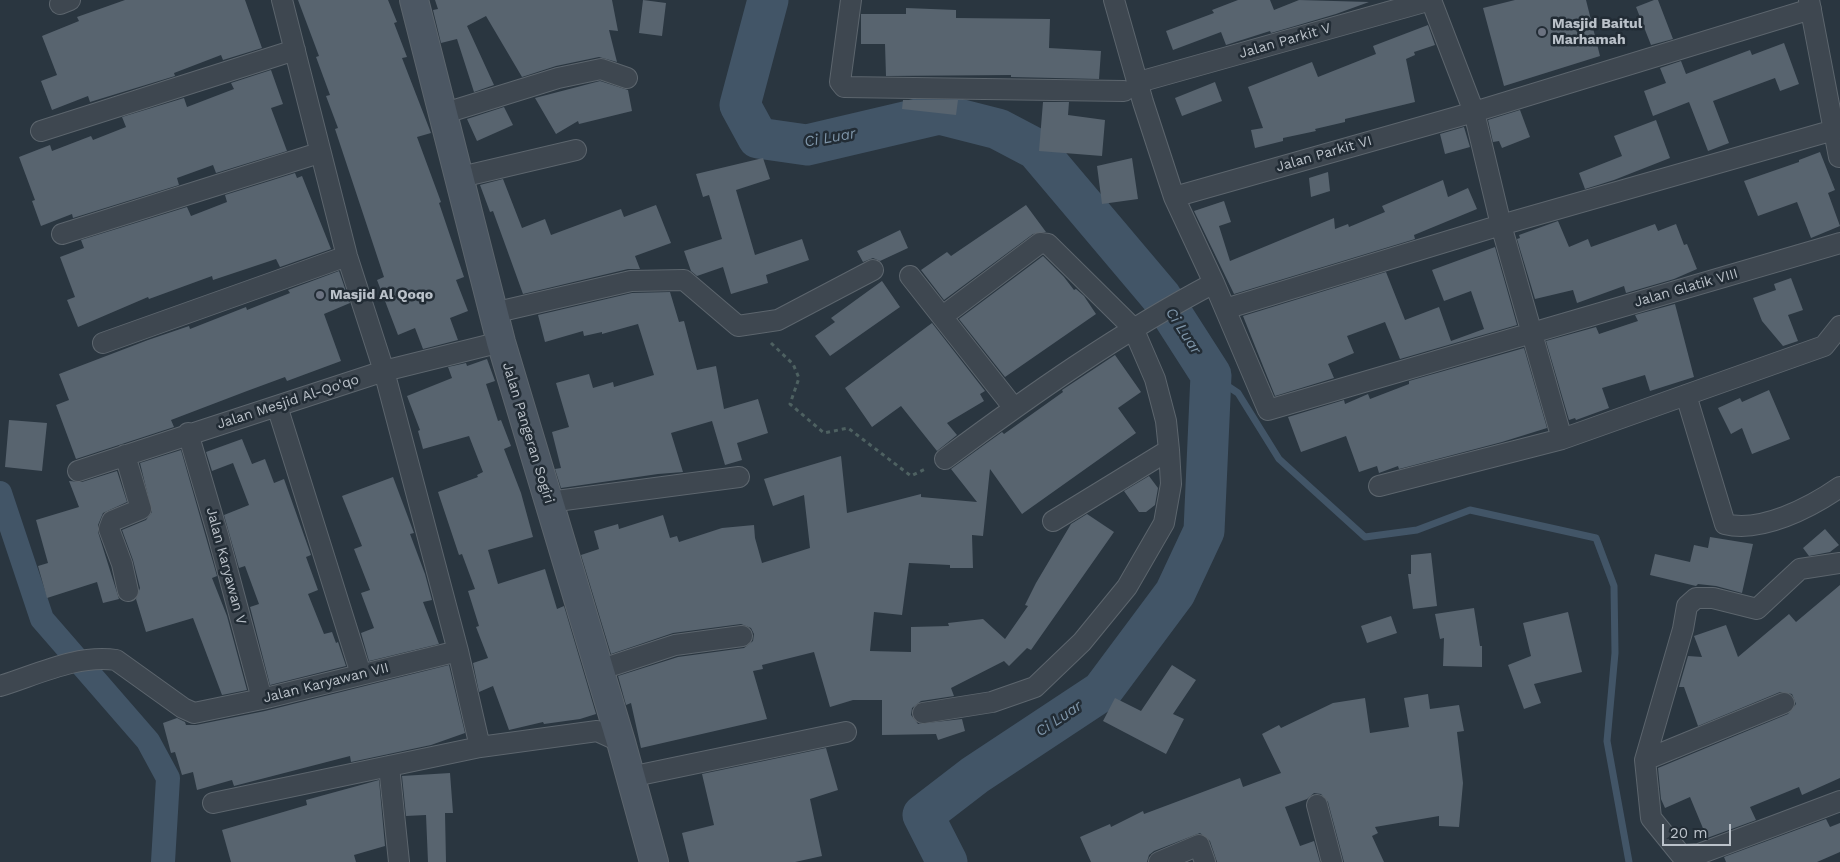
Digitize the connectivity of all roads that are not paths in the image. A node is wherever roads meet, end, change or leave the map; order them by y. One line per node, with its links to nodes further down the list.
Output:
1 (282, 0): 7 (street)
2 (414, 0): 11 (street, Jalan Pangeran Sogiri)
3 (851, 0): 9 (street, Jalan Parkit V)
4 (1114, 0): 9 (street)
5 (1431, 0): 9 (street, Jalan Parkit V); 10 (street)
6 (1810, 4): 10 (street, Jalan Parkit VI); 12 (street)
7 (295, 50): 13 (street); 15 (street)
8 (628, 78): 11 (street)
9 (1131, 87): 18 (street)
10 (1474, 112): 18 (street, Jalan Parkit VI); 19 (street)
11 (442, 114): 17 (street, Jalan Pangeran Sogiri)
12 (1834, 130): 16 (street); 19 (street)
13 (41, 131)
14 (576, 150): 17 (street)
15 (319, 152): 20 (street); 22 (street)
16 (1840, 158)
17 (461, 177): 27 (street, Jalan Pangeran Sogiri)
18 (1174, 196): 25 (street)
19 (1501, 225): 26 (street); 31 (street)
20 (62, 234)
21 (1840, 243): 31 (street, Jalan Glatik VIII)
22 (347, 256): 33 (street); 34 (street)
23 (873, 270): 27 (street)
24 (910, 276): 28 (street)
25 (1214, 283): 26 (street); 30 (street)
26 (1225, 309): 31 (street, Jalan Glatik VIII)
27 (493, 313): 32 (street, Jalan Pangeran Sogiri)
28 (943, 316): 30 (street); 37 (street)
29 (1840, 326): 35 (street)
30 (1136, 327): 37 (street); 40 (street)
31 (1532, 334): 39 (street)
32 (501, 342): 34 (street, Jalan Mesjid Al-Qo'qo); 47 (street, Jalan Pangeran Sogiri)
33 (103, 343)
34 (384, 371): 36 (street, Jalan Mesjid Al-Qo'qo); 52 (street)
35 (1686, 394): 39 (street); 46 (street)
36 (278, 406): 38 (street, Jalan Mesjid Al-Qo'qo); 54 (street)
37 (1014, 408): 42 (street)
38 (188, 433): 41 (street, Jalan Mesjid Al-Qo'qo); 56 (street, Jalan Karyawan V)
39 (1562, 439): 45 (street)
40 (1169, 450): 48 (street); 58 (street)
41 (125, 455): 43 (street, Jalan Mesjid Al-Qo'qo); 50 (street)
42 (945, 459)
43 (78, 470)
44 (739, 477): 47 (street)
45 (1379, 486)
46 (1840, 487)
47 (548, 502): 53 (street, Jalan Pangeran Sogiri)
48 (1053, 522)
49 (1840, 563): 62 (street)
50 (128, 591)
51 (742, 636): 53 (street)
52 (458, 650): 54 (street, Jalan Karyawan VII); 61 (street)
53 (599, 670): 60 (street, Jalan Pangeran Sogiri)
54 (361, 674): 56 (street, Jalan Karyawan VII)
55 (0, 686): 56 (street, Jalan Karyawan VII)
56 (262, 699)
57 (1784, 703): 62 (street)
58 (923, 713)
59 (846, 732): 64 (street)
60 (621, 742): 61 (street); 64 (street, Jalan Pangeran Sogiri)
61 (480, 747): 63 (street)
62 (1645, 760): 68 (street)
63 (389, 766): 66 (street); 69 (street)
64 (630, 777): 70 (street, Jalan Pangeran Sogiri)
65 (1840, 801): 68 (street)
66 (213, 803)
67 (1317, 805): 73 (street)
68 (1682, 858)
69 (399, 862)
70 (654, 862)
71 (1159, 862): 72 (street)
72 (1206, 862)
73 (1332, 862)

